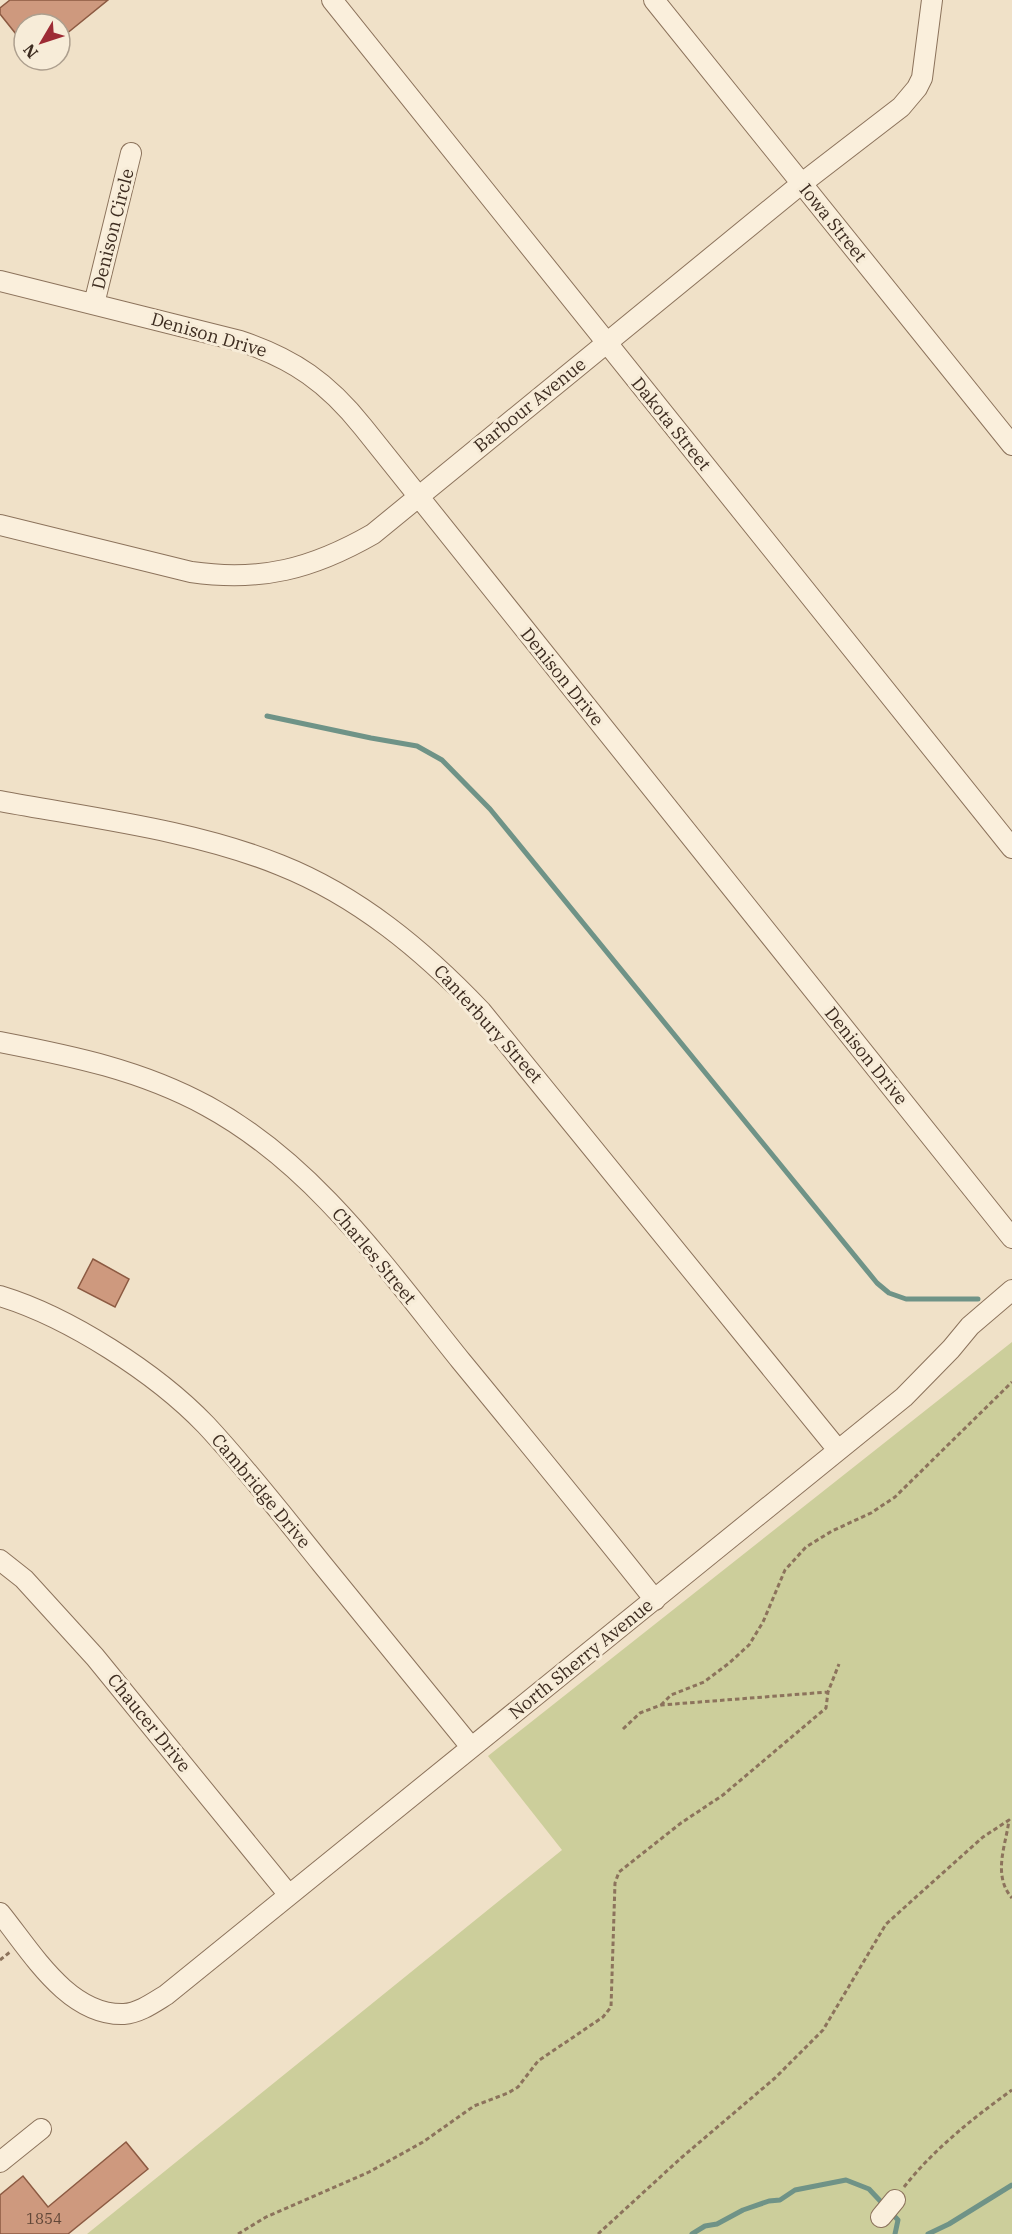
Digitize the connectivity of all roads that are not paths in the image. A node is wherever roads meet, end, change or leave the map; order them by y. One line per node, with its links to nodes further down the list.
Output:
1 (332, 0): 8 (street, Dakota Street)
2 (654, 0): 5 (street, Iowa Street)
3 (932, 0): 5 (street, Barbour Avenue)
4 (131, 153): 7 (street, Denison Circle)
5 (801, 184): 8 (street, Barbour Avenue); 9 (street, Iowa Street)
6 (0, 280): 7 (street, Denison Drive)
7 (94, 304): 10 (street, Denison Drive)
8 (606, 343): 10 (street, Barbour Avenue); 13 (street, Dakota Street)
9 (1012, 445)
10 (417, 496): 11 (street, Barbour Avenue); 15 (street, Denison Drive)
11 (0, 525)
12 (0, 801): 18 (street, Canterbury Street)
13 (1012, 848)
14 (0, 1042): 20 (street, Charles Street)
15 (1012, 1238)
16 (1012, 1290): 18 (street, North Sherry Avenue)
17 (0, 1296): 21 (street, Cambridge Drive)
18 (838, 1450): 20 (street, North Sherry Avenue)
19 (0, 1560): 22 (street, Chaucer Drive)
20 (654, 1600): 21 (street, North Sherry Avenue)
21 (471, 1747): 22 (street, North Sherry Avenue)
22 (289, 1895): 23 (street, North Sherry Avenue)
23 (0, 1913)
24 (41, 2128): 25 (street)
25 (0, 2162)
26 (895, 2200): 27 (street)
27 (881, 2217)

